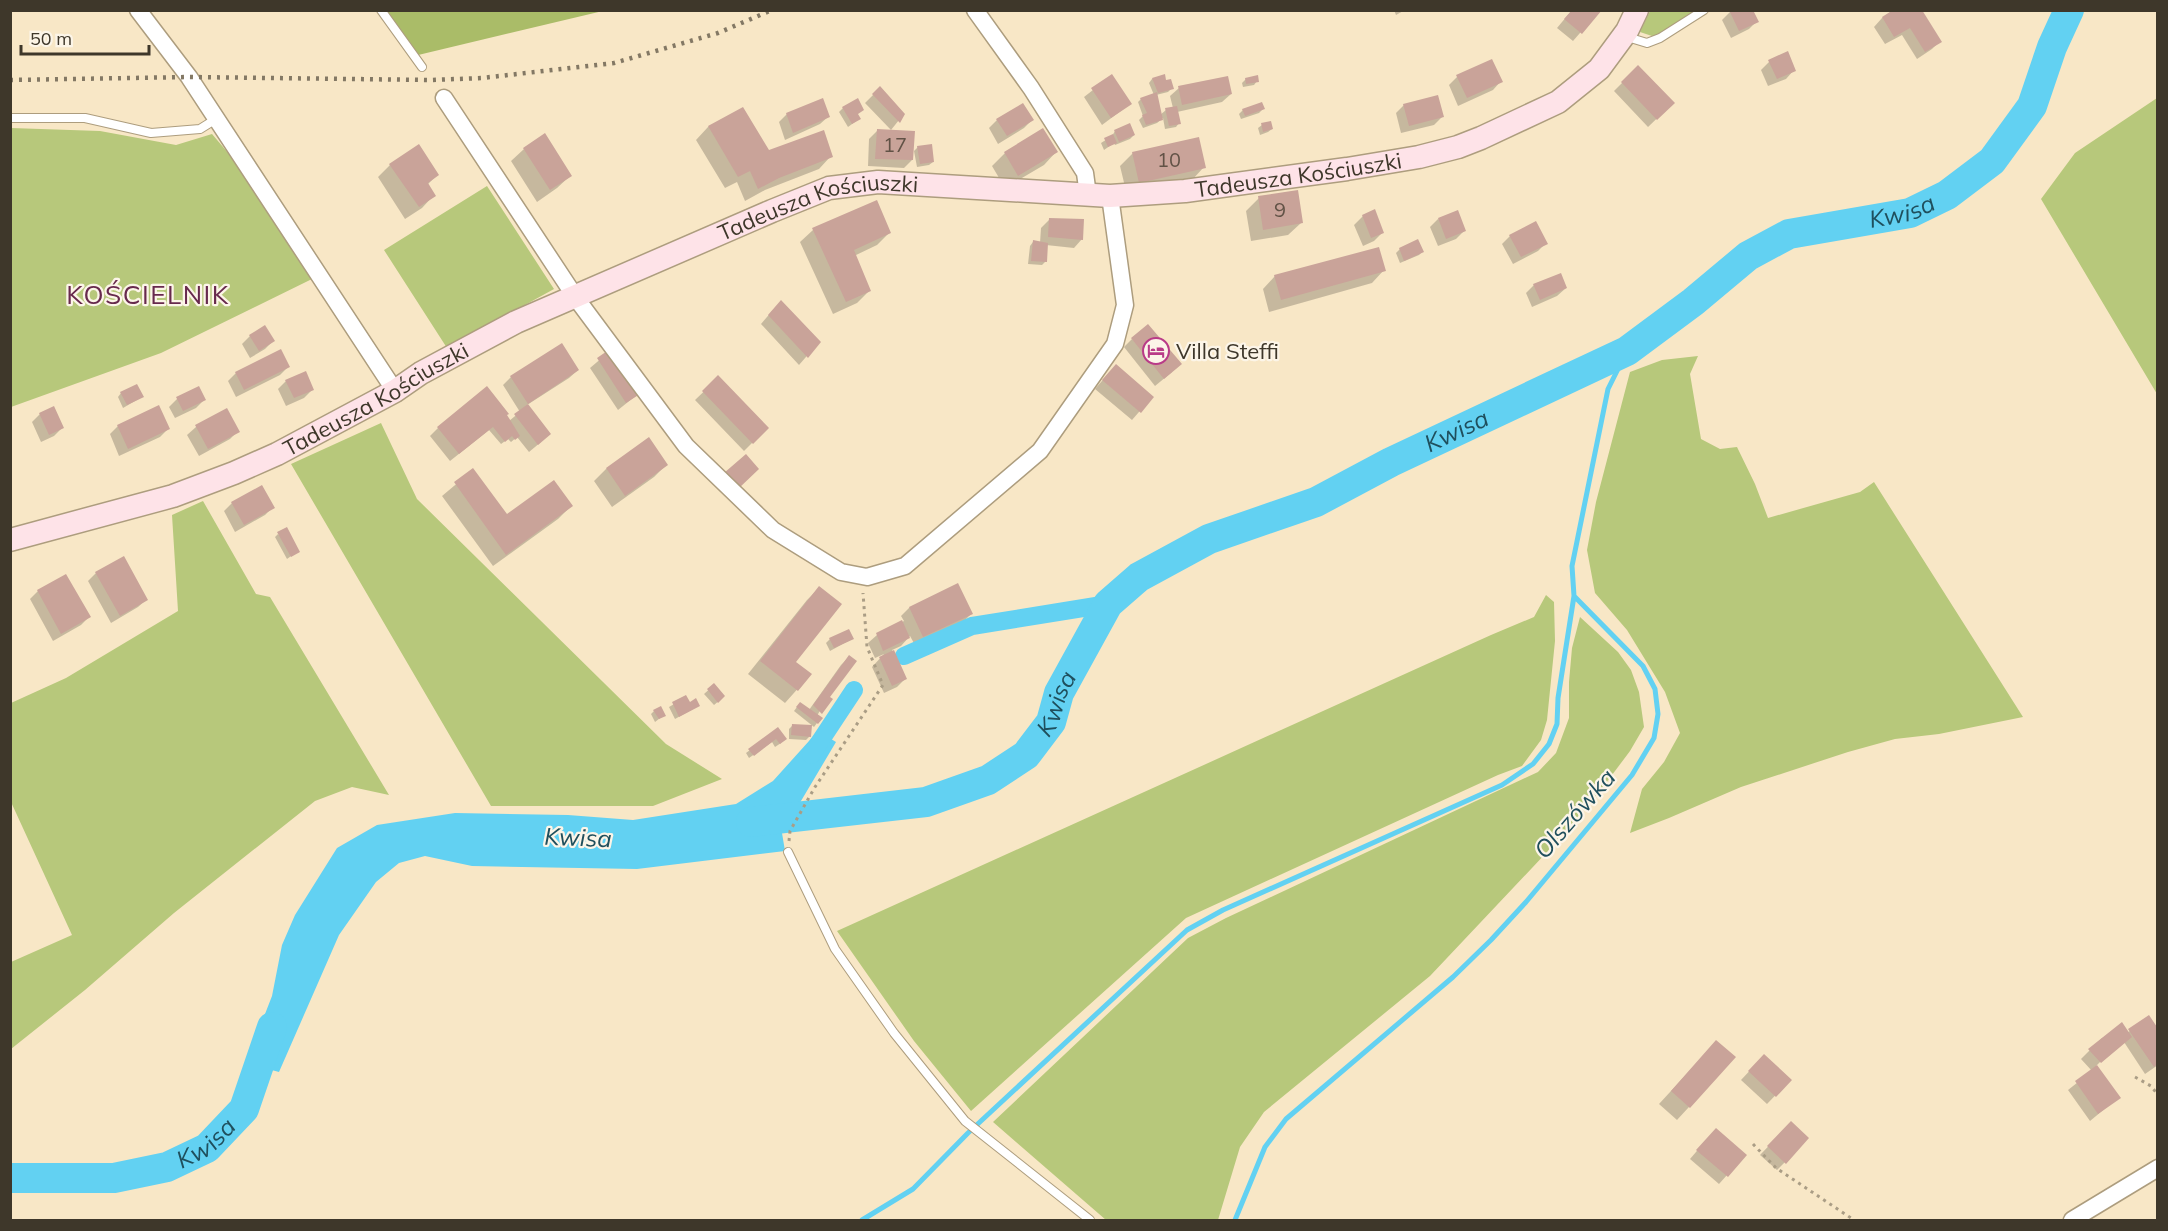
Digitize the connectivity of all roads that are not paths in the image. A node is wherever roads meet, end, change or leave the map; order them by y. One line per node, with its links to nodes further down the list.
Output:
1 (138, 10): 10 (street)
2 (381, 10): 7 (lane)
3 (975, 10): 11 (street)
4 (1637, 10): 6 (main road, Tadeusza Kościuszki)
5 (1704, 10): 6 (lane)
6 (1623, 36): 11 (main road, Tadeusza Kościuszki)
7 (422, 67)
8 (444, 98): 12 (street)
9 (10, 118): 10 (lane)
10 (216, 119): 13 (street)
11 (1099, 196): 12 (main road, Tadeusza Kościuszki); 12 (street)
12 (576, 298): 13 (main road, Tadeusza Kościuszki)
13 (395, 391): 14 (main road, Tadeusza Kościuszki)
14 (10, 540)
15 (788, 852): 17 (lane)
16 (2157, 1168): 18 (street)
17 (1090, 1221)
18 (2072, 1221)

